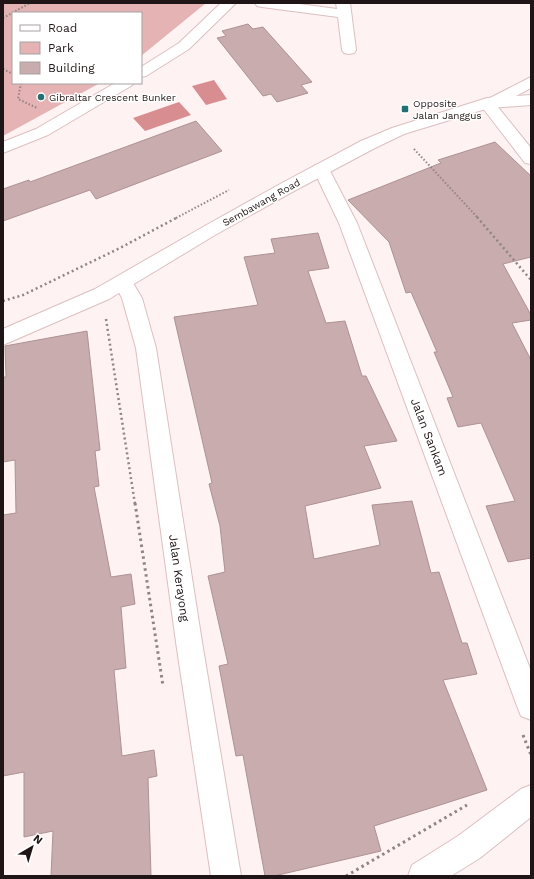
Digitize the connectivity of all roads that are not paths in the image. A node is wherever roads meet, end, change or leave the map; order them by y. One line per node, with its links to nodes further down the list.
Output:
1 (229, 3): 5 (street)
2 (262, 3): 3 (street)
3 (343, 9): 4 (street)
4 (349, 50)
5 (142, 72)
6 (531, 82): 9 (street)
7 (124, 84): 10 (street)
8 (531, 100): 9 (street, Sembawang Road)
9 (490, 103): 11 (street); 12 (street, Sembawang Road)
10 (3, 148)
11 (531, 159)
12 (321, 169): 13 (street, Sembawang Road); 15 (street, Jalan Sankam)
13 (123, 283): 14 (street, Sembawang Road); 17 (street, Jalan Kerayong)
14 (3, 337)
15 (531, 706)
16 (531, 799): 18 (street)
17 (226, 876)
18 (423, 876)

